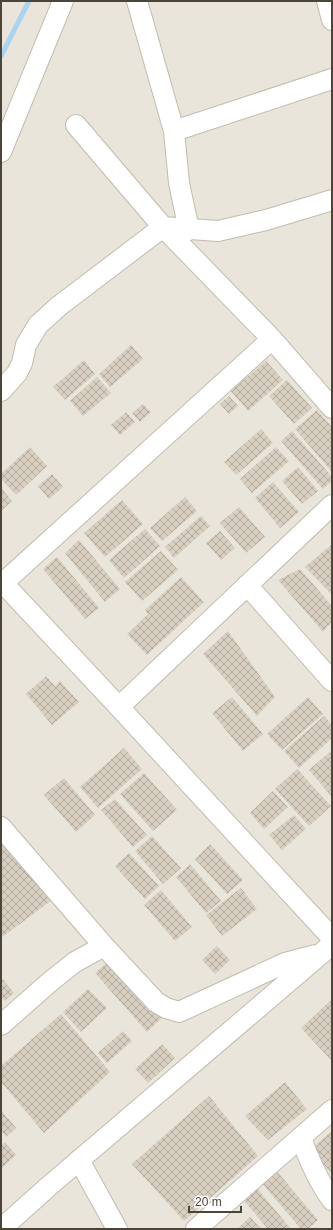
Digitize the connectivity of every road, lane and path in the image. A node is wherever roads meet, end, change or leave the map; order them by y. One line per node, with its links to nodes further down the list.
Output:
1 (63, 1): 8 (street)
2 (137, 1): 7 (street)
3 (327, 1): 4 (street)
4 (332, 20)
5 (332, 79): 7 (street)
6 (76, 125): 10 (street)
7 (174, 131): 11 (street)
8 (1, 152)
9 (332, 200): 11 (street)
10 (163, 227): 11 (street); 12 (street); 13 (street)
11 (189, 230)
12 (272, 339): 14 (street); 16 (street)
13 (1, 391)
14 (332, 408)
15 (332, 505): 17 (street)
16 (2, 582): 19 (street)
17 (247, 585): 18 (street); 19 (street)
18 (332, 681)
19 (119, 707): 21 (street)
20 (1, 827): 22 (street)
21 (332, 938)
22 (104, 946): 23 (street); 24 (street)
23 (327, 949): 27 (street)
24 (1, 1025)
25 (332, 1110): 26 (street)
26 (301, 1138): 28 (street); 31 (street)
27 (79, 1160): 29 (street); 30 (street)
28 (332, 1200)
29 (2, 1229)
30 (117, 1229)
31 (196, 1229)

